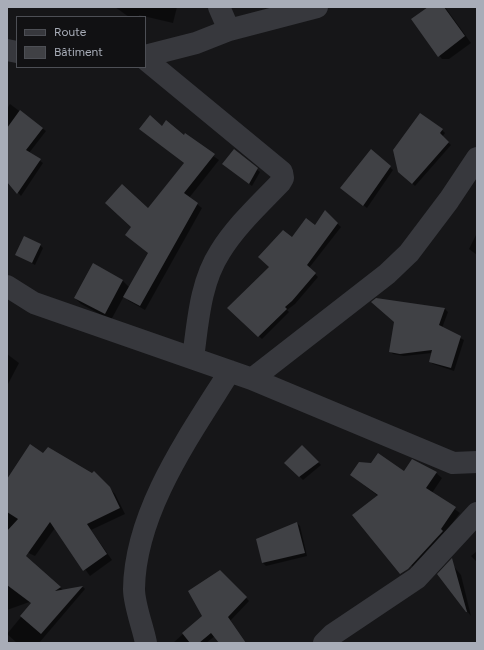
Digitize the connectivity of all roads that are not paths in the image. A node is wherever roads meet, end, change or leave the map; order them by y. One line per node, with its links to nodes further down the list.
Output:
1 (219, 7): 3 (street)
2 (317, 7): 3 (street)
3 (229, 30): 4 (street)
4 (146, 57)
5 (146, 58): 8 (street)
6 (477, 158): 10 (street)
7 (7, 286): 8 (street)
8 (193, 358): 9 (street)
9 (230, 371): 10 (street); 15 (street)
10 (252, 379): 12 (street)
11 (477, 462): 12 (street)
12 (453, 463): 13 (street)
13 (477, 478)
14 (477, 513): 16 (street)
15 (146, 643)
16 (324, 643)

